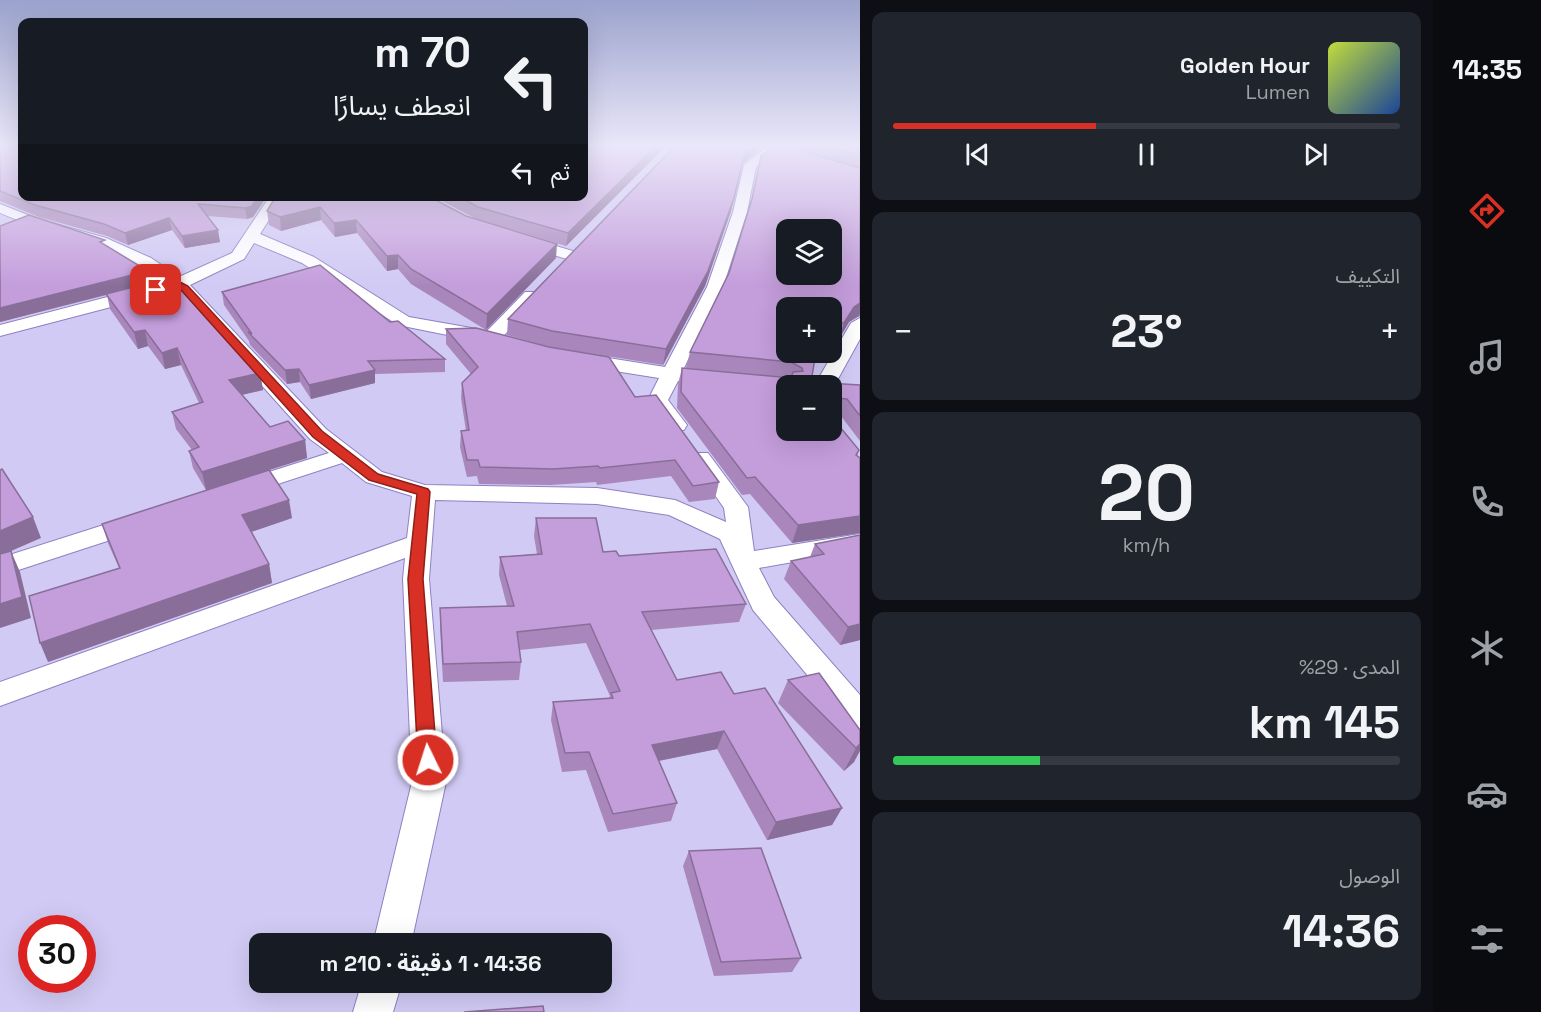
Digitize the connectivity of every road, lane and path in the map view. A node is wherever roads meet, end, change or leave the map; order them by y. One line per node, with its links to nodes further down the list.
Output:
1 (744, 192): 14 (street)
2 (274, 201): 4 (street)
3 (0, 208): 7 (street)
4 (251, 236): 7 (street); 11 (street)
5 (515, 238): 6 (street)
6 (554, 272)
7 (178, 284): 10 (street); 17 (street)
8 (538, 288): 11 (street)
9 (860, 323): 15 (street)
10 (0, 331)
11 (490, 338): 12 (street)
12 (513, 344)
13 (570, 358): 14 (street)
14 (669, 375): 16 (street); 23 (street)
15 (838, 375)
16 (704, 378)
17 (345, 454): 18 (street); 19 (street)
18 (424, 492): 22 (street); 23 (street)
19 (222, 494)
20 (156, 516): 24 (street)
21 (860, 542): 23 (street)
22 (420, 543): 25 (street); 27 (street)
23 (743, 562): 26 (street)
24 (0, 567)
25 (0, 694)
26 (860, 716)
27 (395, 933)
28 (379, 993): 29 (street)
29 (373, 1012)

